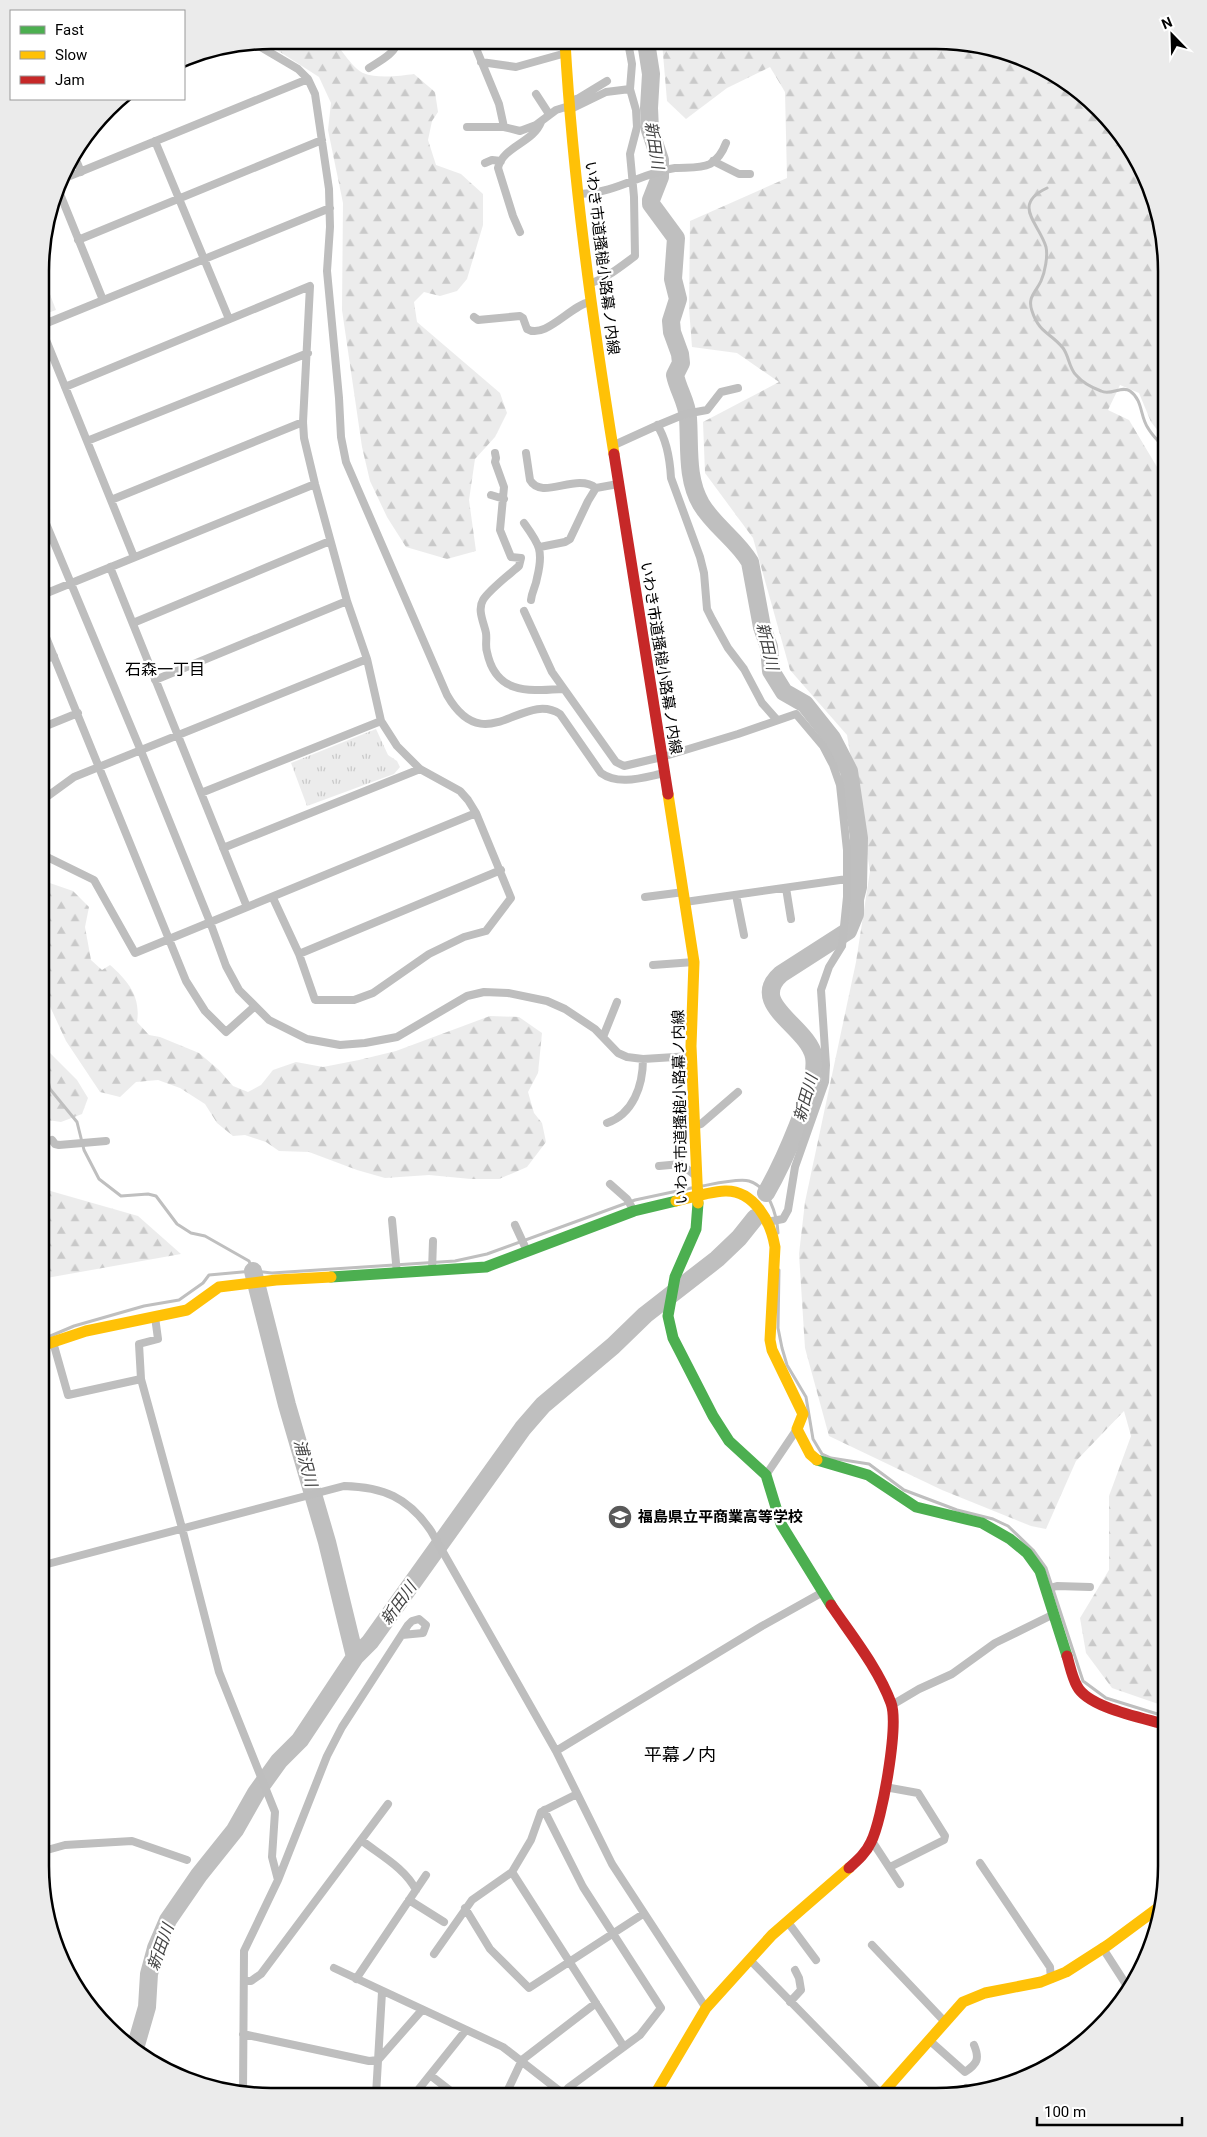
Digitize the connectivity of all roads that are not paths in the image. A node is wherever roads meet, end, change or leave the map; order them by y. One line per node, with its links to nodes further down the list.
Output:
1 (264, 49): 9 (street)
2 (394, 49): 8 (street)
3 (476, 49): 7 (street)
4 (562, 49): 7 (street)
5 (565, 49): 13 (street, いわき市道搔槌小路幕ノ内線)
6 (629, 49): 11 (street)
7 (481, 62): 17 (street)
8 (368, 68)
9 (308, 79): 18 (street); 19 (street)
10 (607, 81): 13 (street)
11 (630, 88): 13 (street); 28 (street)
12 (536, 94): 14 (street)
13 (569, 106): 14 (street); 29 (street, いわき市道搔槌小路幕ノ内線)
14 (549, 114): 15 (street)
15 (541, 122): 17 (street); 21 (street)
16 (467, 127): 17 (street)
17 (504, 127)
18 (322, 140): 31 (street); 32 (street)
19 (155, 142): 25 (street); 31 (street)
20 (726, 143): 22 (street)
21 (501, 161): 24 (street); 33 (street)
22 (713, 161): 26 (street); 28 (street)
23 (77, 162): 25 (street)
24 (486, 163)
25 (81, 172): 27 (street)
26 (750, 174)
27 (71, 176)
28 (633, 182): 29 (street); 36 (street)
29 (579, 194): 36 (street, いわき市道搔槌小路幕ノ内線)
30 (61, 198): 34 (street)
31 (179, 198): 34 (street); 35 (street)
32 (330, 208): 35 (street); 85 (street)
33 (520, 232)
34 (78, 240): 37 (street)
35 (204, 259): 37 (street); 40 (street)
36 (588, 284): 38 (street, いわき市道搔槌小路幕ノ内線)
37 (103, 300): 41 (street)
38 (590, 302): 39 (street); 49 (street, いわき市道搔槌小路幕ノ内線)
39 (474, 317)
40 (229, 319): 43 (street); 44 (street)
41 (49, 322)
42 (49, 347): 44 (street)
43 (308, 353): 46 (street); 48 (street)
44 (65, 387): 48 (street)
45 (738, 388): 47 (street)
46 (303, 422): 52 (street); 56 (street)
47 (657, 425): 49 (street); 77 (street)
48 (87, 441): 56 (street)
49 (612, 446): 53 (street, いわき市道搔槌小路幕ノ内線)
50 (494, 453): 57 (street)
51 (526, 453): 54 (street)
52 (315, 484): 60 (street); 62 (street)
53 (618, 484): 54 (street); 82 (street, いわき市道搔槌小路幕ノ内線)
54 (596, 488): 61 (street)
55 (491, 496): 57 (street)
56 (111, 500): 62 (street)
57 (504, 500): 75 (street)
58 (524, 523): 61 (street)
59 (49, 531): 64 (street)
60 (330, 541): 67 (street); 69 (street)
61 (540, 547): 66 (street)
62 (134, 557): 63 (street)
63 (110, 567): 64 (street); 69 (street)
64 (70, 583): 65 (street); 81 (street)
65 (49, 592)
66 (531, 600)
67 (347, 601): 73 (street); 74 (street)
68 (524, 611): 75 (street)
69 (133, 622): 74 (street)
70 (49, 643): 71 (street)
71 (54, 656): 72 (street); 76 (street)
72 (49, 658)
73 (367, 659): 78 (street); 80 (street)
74 (155, 680): 80 (street)
75 (563, 689): 82 (street)
76 (78, 713): 79 (street); 83 (street)
77 (777, 720): 82 (street); 92 (street)
78 (381, 721): 84 (street); 86 (street)
79 (49, 725)
80 (178, 735): 81 (street); 86 (street)
81 (141, 751): 83 (street); 100 (street)
82 (662, 757): 85 (street, いわき市道搔槌小路幕ノ内線)
83 (100, 768): 87 (street); 102 (street)
84 (420, 769): 88 (street); 89 (street)
85 (665, 774): 96 (street, いわき市道搔槌小路幕ノ内線)
86 (201, 793): 89 (street)
87 (49, 795)
88 (476, 813): 91 (street); 97 (street)
89 (223, 848): 98 (street)
90 (49, 858): 102 (street)
91 (501, 870): 103 (street); 103 (street)
92 (847, 879): 93 (street); 121 (street)
93 (786, 888): 94 (street); 99 (street)
94 (736, 895): 96 (street); 101 (street)
95 (645, 897): 96 (street)
96 (685, 897): 104 (street, いわき市道搔槌小路幕ノ内線)
97 (273, 898): 98 (street); 103 (street)
98 (247, 907): 100 (street)
99 (791, 919)
100 (210, 922): 102 (street); 107 (street)
101 (744, 936)
102 (170, 938): 107 (street)
103 (299, 954)
104 (694, 962): 105 (street); 109 (street, いわき市道搔槌小路幕ノ内線)
105 (653, 965)
106 (617, 1002): 108 (street)
107 (254, 1007): 108 (street)
108 (602, 1036): 110 (street)
109 (691, 1056): 110 (street); 113 (street, いわき市道搔槌小路幕ノ内線)
110 (643, 1059): 112 (street)
111 (738, 1092): 113 (street)
112 (607, 1123)
113 (695, 1126): 118 (street, いわき市道搔槌小路幕ノ内線)
114 (52, 1140): 115 (street)
115 (106, 1141)
116 (659, 1166): 118 (street)
117 (610, 1184): 119 (street)
118 (698, 1187): 119 (street); 121 (street); 132 (street, いわき市道搔槌小路幕ノ内線)
119 (634, 1211): 124 (street)
120 (392, 1220): 126 (street)
121 (768, 1220): 131 (street)
122 (515, 1225): 124 (street)
123 (433, 1241): 125 (street)
124 (527, 1251): 125 (street)
125 (432, 1271): 126 (street)
126 (397, 1274): 127 (street)
127 (155, 1317): 128 (street); 130 (street)
128 (53, 1342): 129 (street); 130 (street)
129 (49, 1343)
130 (141, 1379): 133 (street)
131 (797, 1429): 132 (street); 136 (street)
132 (766, 1476): 137 (street)
133 (182, 1528): 134 (street); 142 (street); 155 (street)
134 (49, 1564)
135 (1090, 1588): 136 (street)
136 (1046, 1589): 138 (street)
137 (823, 1592): 140 (street); 142 (street)
138 (1054, 1614): 140 (street); 141 (street)
139 (402, 1635): 155 (street)
140 (892, 1705): 143 (street)
141 (1158, 1723)
142 (556, 1751): 144 (street)
143 (885, 1787): 148 (street); 152 (street)
144 (577, 1794): 146 (street); 161 (street)
145 (388, 1804): 147 (street)
146 (544, 1810): 153 (street); 164 (street)
147 (361, 1840): 157 (street); 175 (street)
148 (872, 1841): 152 (street); 162 (street)
149 (49, 1849): 150 (street)
150 (187, 1860)
151 (980, 1863): 174 (street)
152 (890, 1867): 156 (street)
153 (512, 1872): 159 (street); 170 (street)
154 (426, 1875): 157 (street)
155 (278, 1880): 175 (street)
156 (900, 1884)
157 (416, 1890): 158 (street)
158 (409, 1900): 163 (street); 173 (street)
159 (465, 1908): 167 (street); 170 (street)
160 (1154, 1911): 166 (street)
161 (644, 1914): 164 (street); 180 (street)
162 (787, 1921): 168 (street); 169 (street)
163 (444, 1922)
164 (613, 1934): 170 (street); 187 (street)
165 (872, 1945): 182 (street)
166 (1102, 1947): 174 (street); 176 (street)
167 (434, 1954)
168 (750, 1960): 178 (street); 180 (street)
169 (816, 1960)
170 (569, 1962): 179 (street)
171 (334, 1968): 173 (street)
172 (795, 1970): 178 (street)
173 (356, 1979): 177 (street)
174 (1051, 1979): 182 (street)
175 (244, 1981): 184 (street)
176 (1125, 1983)
177 (382, 1992): 181 (street); 188 (street)
178 (790, 2002): 199 (street)
179 (596, 2003): 187 (street); 189 (street)
180 (706, 2008): 198 (street)
181 (422, 2010): 183 (street); 188 (street)
182 (945, 2022): 185 (street)
183 (466, 2030): 189 (street); 190 (street)
184 (243, 2034): 188 (street); 191 (street)
185 (929, 2040): 186 (street); 200 (street)
186 (974, 2046)
187 (624, 2047): 197 (street)
188 (378, 2060): 192 (street)
189 (522, 2060): 195 (street); 196 (street)
190 (430, 2075): 193 (street); 194 (street)
191 (243, 2086)
192 (376, 2088)
193 (420, 2088)
194 (447, 2088)
195 (509, 2088)
196 (555, 2088)
197 (568, 2088)
198 (658, 2088)
199 (872, 2088)
200 (887, 2088)

